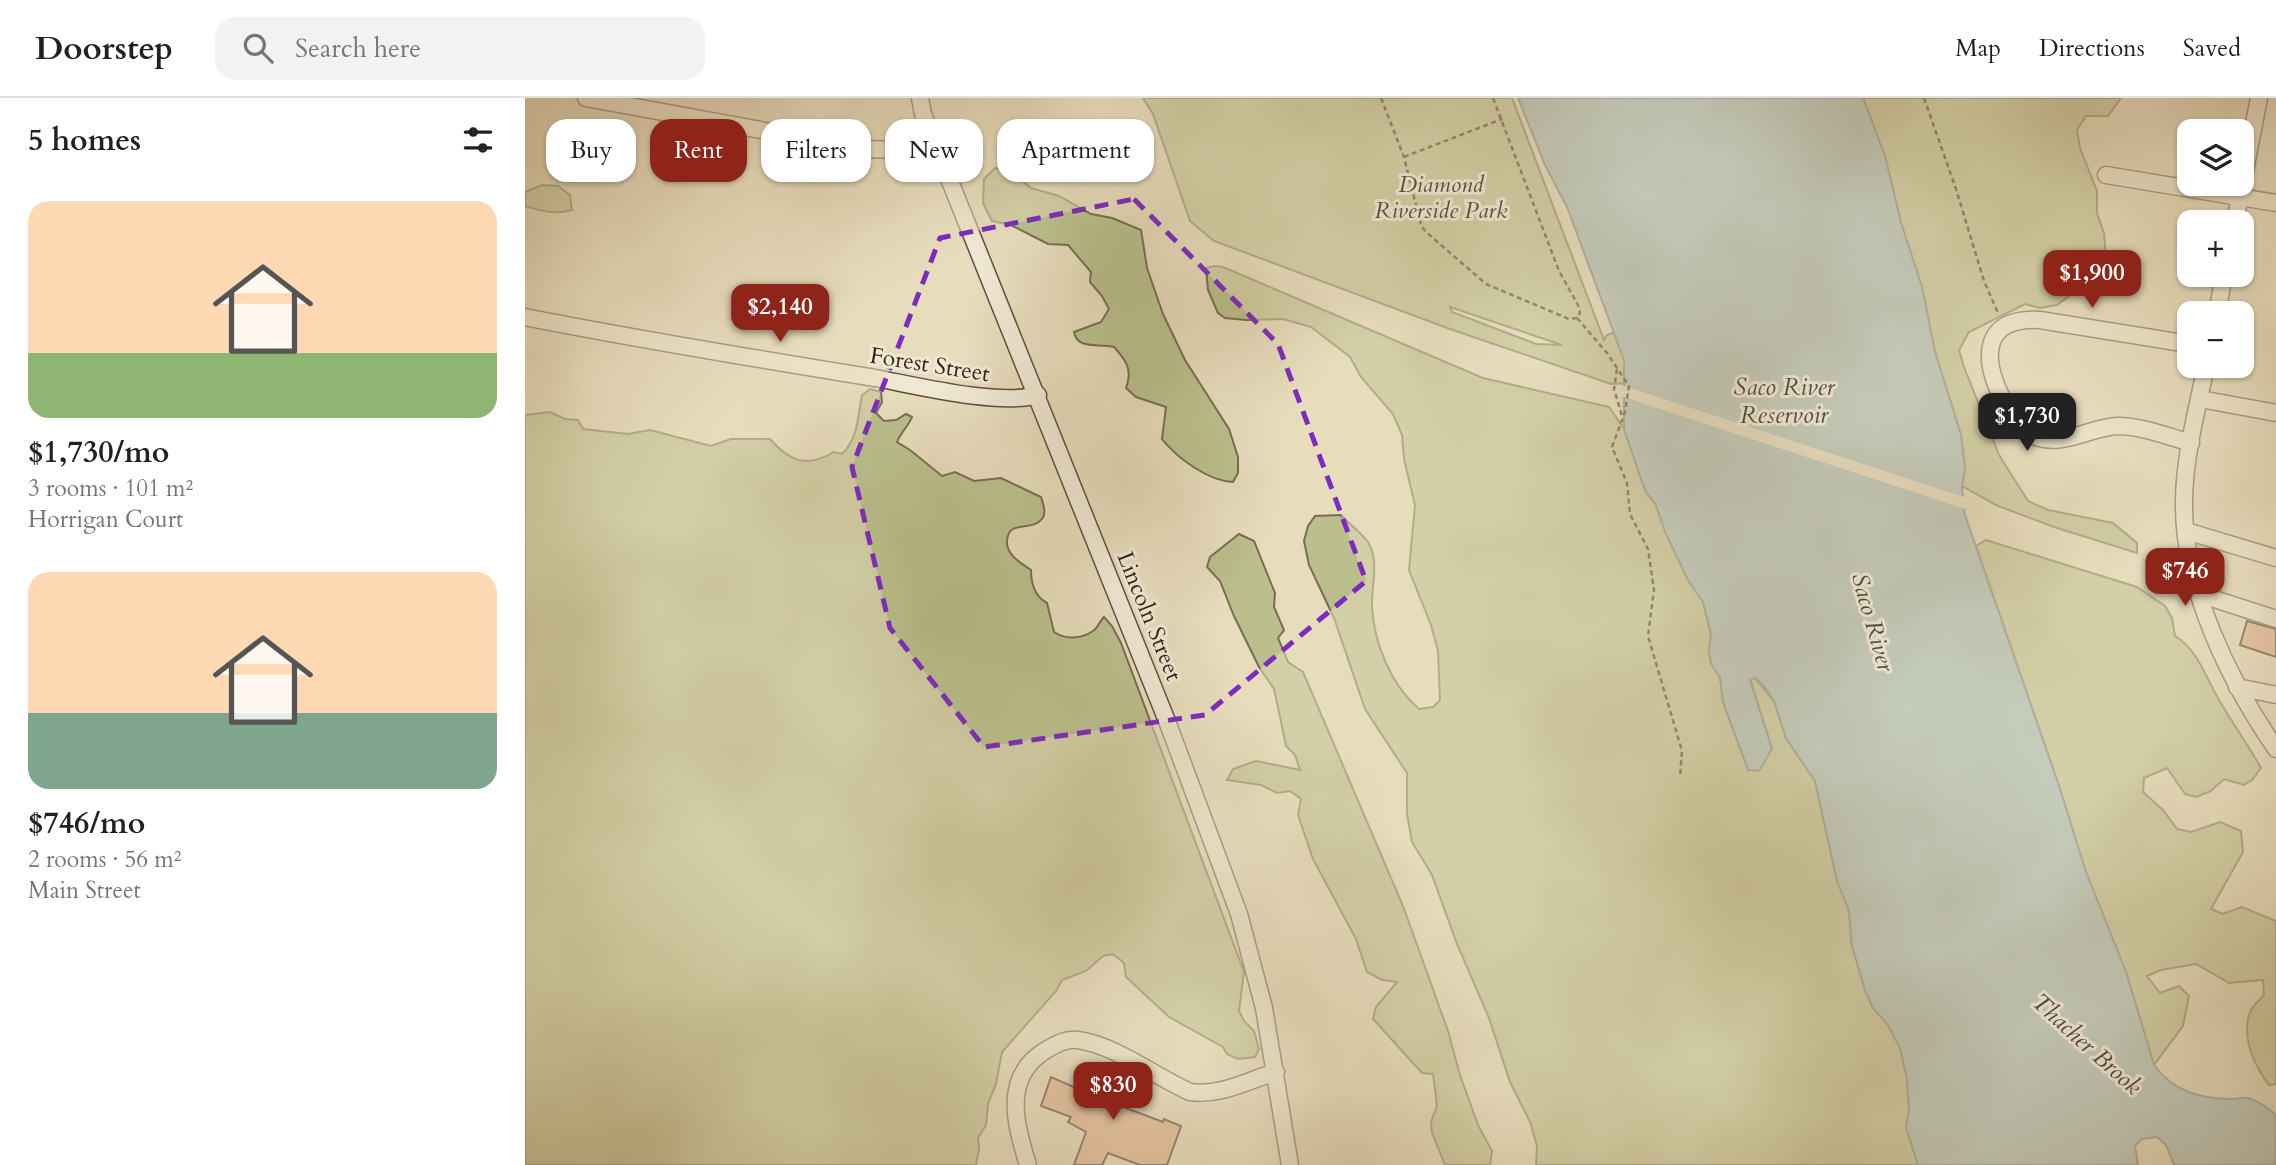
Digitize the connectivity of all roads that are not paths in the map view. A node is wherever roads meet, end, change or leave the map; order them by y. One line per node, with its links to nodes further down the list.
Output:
1 (586, 98): 6 (street)
2 (920, 98): 4 (street, Lincoln Street)
3 (2259, 98): 5 (street)
4 (925, 119)
5 (2254, 124)
6 (885, 150)
7 (2106, 175): 9 (street)
8 (951, 182): 16 (street, Lincoln Street)
9 (2177, 186)
10 (2240, 196): 11 (street); 12 (street)
11 (2276, 203)
12 (2237, 210)
13 (525, 317): 16 (street, Forest Street)
14 (2177, 342): 19 (street)
15 (2204, 378): 17 (street)
16 (1038, 395): 27 (street, Lincoln Street)
17 (2200, 399): 18 (street); 19 (street)
18 (2276, 413)
19 (2192, 443): 20 (street)
20 (2186, 531): 21 (street); 22 (street)
21 (2276, 558)
22 (2199, 594): 23 (street); 24 (street)
23 (2276, 619)
24 (2237, 687): 25 (street); 26 (street)
25 (2276, 695)
26 (2276, 749)
27 (1276, 1072): 28 (street); 29 (street, Lincoln Street)
28 (1028, 1165)
29 (1290, 1165)

